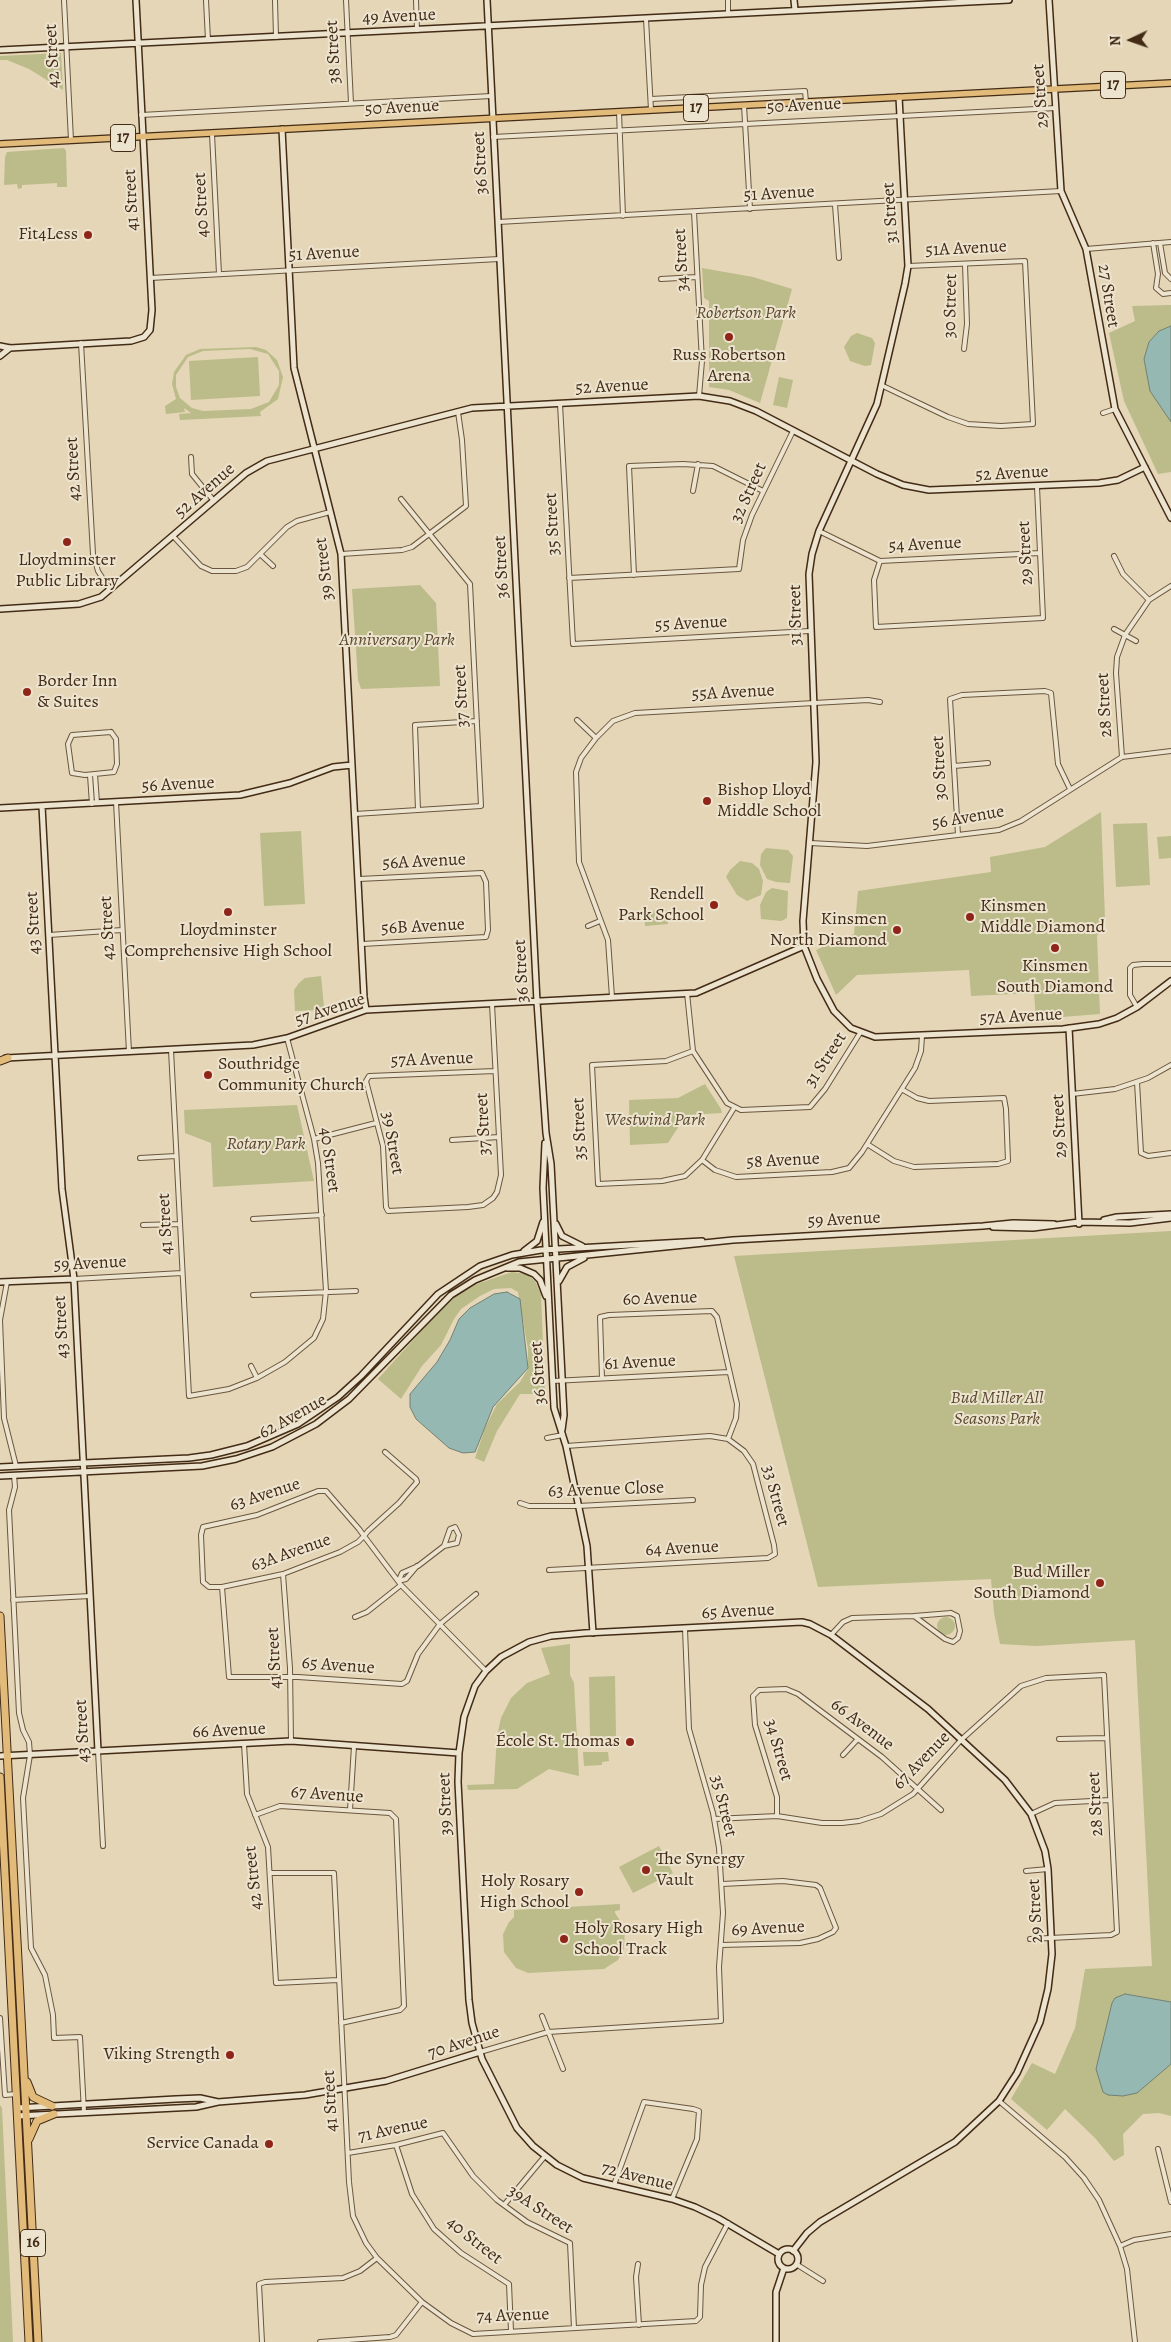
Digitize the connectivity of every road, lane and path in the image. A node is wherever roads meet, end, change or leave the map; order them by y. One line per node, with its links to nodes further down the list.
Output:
1 (64, 0): 21 (street, 42 Street)
2 (136, 0): 20 (street, 41 Street)
3 (206, 0): 19 (street)
4 (275, 0): 18 (street)
5 (346, 0): 17 (street, 38 Street)
6 (416, 0): 16 (street)
7 (486, 0): 15 (street, 36 Street)
8 (728, 0): 13 (street)
9 (794, 0): 12 (street)
10 (1009, 0): 12 (street, 49 Avenue)
11 (1048, 0): 24 (street, 29 Street)
12 (795, 10): 13 (street, 49 Avenue)
13 (728, 14): 14 (street, 49 Avenue)
14 (646, 19): 15 (street, 49 Avenue); 27 (street)
15 (488, 27): 16 (street, 49 Avenue); 25 (street, 36 Street)
16 (417, 30): 17 (street, 49 Avenue)
17 (347, 34): 18 (street, 49 Avenue); 29 (street, 38 Street)
18 (276, 37): 19 (street, 49 Avenue)
19 (208, 40): 20 (street, 49 Avenue)
20 (138, 44): 21 (street, 49 Avenue); 34 (street, 41 Street)
21 (67, 47): 22 (street, 49 Avenue); 43 (street, 42 Street)
22 (0, 50)
23 (1171, 83): 24 (main road, 50 Avenue / 17)
24 (1055, 88): 26 (main road, 50 Avenue / 17); 31 (street, 29 Street)
25 (491, 96): 29 (street, 50 Avenue); 36 (street, 36 Street)
26 (899, 97): 28 (main road, 50 Avenue / 17); 35 (street, 31 Street)
27 (651, 98): 28 (street, 50 Avenue); 32 (street)
28 (806, 102): 30 (main road, 50 Avenue / 17)
29 (351, 103): 34 (street, 50 Avenue)
30 (744, 105): 32 (main road, 50 Avenue / 17); 37 (street)
31 (1056, 108): 35 (street, 50 Avenue); 45 (street, 29 Street)
32 (651, 110): 33 (main road, 50 Avenue / 17)
33 (619, 112): 36 (main road, 50 Avenue / 17); 39 (street)
34 (142, 115): 41 (street, 41 Street)
35 (900, 116): 37 (street, 50 Avenue); 46 (street, 31 Street)
36 (492, 118): 38 (main road, 50 Avenue / 17); 42 (street, 36 Street)
37 (746, 124): 39 (street, 50 Avenue); 48 (street)
38 (282, 129): 40 (main road, 50 Avenue / 17); 62 (street, 39 Street)
39 (620, 131): 42 (street, 50 Avenue); 50 (street)
40 (212, 134): 41 (main road, 50 Avenue / 17); 64 (street, 40 Street)
41 (142, 137): 43 (main road, 50 Avenue / 17); 67 (street, 41 Street)
42 (493, 137): 51 (street, 36 Street)
43 (71, 140): 44 (main road, 50 Avenue / 17)
44 (0, 144)
45 (1061, 191): 46 (street, 51 Avenue); 55 (street, 27 Street)
46 (904, 201): 47 (street, 51 Avenue); 61 (street, 31 Street)
47 (835, 205): 48 (street, 51 Avenue); 56 (street)
48 (750, 209): 49 (street, 51 Avenue)
49 (694, 212): 50 (street, 51 Avenue); 66 (street, 34 Street)
50 (623, 216): 51 (street, 51 Avenue)
51 (498, 222): 58 (street, 36 Street)
52 (1171, 242): 54 (street)
53 (1153, 243): 54 (street); 55 (street); 59 (street)
54 (1160, 243): 57 (street)
55 (1086, 249): 80 (street, 27 Street)
56 (839, 258)
57 (1162, 258): 59 (street); 63 (street)
58 (499, 259): 62 (street, 51 Avenue); 79 (street, 36 Street)
59 (1155, 259): 65 (street)
60 (965, 264): 61 (street, 51A Avenue); 74 (street, 30 Street); 76 (street, 51A Avenue)
61 (908, 266): 76 (street, 31 Street)
62 (289, 270): 64 (street, 51 Avenue); 84 (street, 39 Street)
63 (1166, 273): 65 (street); 69 (street)
64 (219, 274): 67 (street, 51 Avenue)
65 (1158, 274): 70 (street)
66 (697, 277): 68 (street); 77 (street, 34 Street)
67 (150, 278): 71 (street, 41 Street)
68 (661, 279)
69 (1171, 279)
70 (1171, 294)
71 (81, 343): 73 (street); 108 (street, 42 Street)
72 (0, 346): 73 (street)
73 (10, 348): 75 (street)
74 (964, 349)
75 (0, 356)
76 (883, 386): 86 (street, 31 Street)
77 (699, 396): 78 (street, 52 Avenue); 83 (street, 52 Avenue)
78 (560, 404): 79 (street, 52 Avenue); 106 (street, 35 Street)
79 (507, 406): 81 (street, 52 Avenue); 148 (street, 36 Street)
80 (1115, 409): 82 (street); 88 (street, 27 Street)
81 (458, 412): 84 (street, 52 Avenue); 97 (street)
82 (1104, 413)
83 (793, 431): 86 (street, 52 Avenue); 91 (street, 32 Street)
84 (314, 448): 93 (street, 52 Avenue); 94 (street, 39 Street)
85 (191, 457): 93 (street)
86 (853, 461): 89 (street, 52 Avenue); 96 (street, 31 Street)
87 (698, 464): 90 (street); 91 (street); 105 (street)
88 (1145, 467): 89 (street, 52 Avenue); 95 (street, 27 Street)
89 (1037, 487): 99 (street, 29 Street)
90 (693, 491)
91 (763, 491): 105 (street, 32 Street)
92 (401, 499): 97 (street)
93 (214, 501): 98 (street, 52 Avenue)
94 (330, 512): 100 (street); 101 (street, 39 Street)
95 (1171, 518)
96 (819, 531): 103 (street, 54 Avenue); 112 (street, 31 Street)
97 (431, 534): 101 (street); 119 (street, 37 Street)
98 (173, 536): 100 (street); 108 (street, 52 Avenue)
99 (1040, 553): 103 (street, 54 Avenue); 103 (street, 29 Street)
100 (260, 554): 104 (street)
101 (341, 554): 124 (street, 39 Street)
102 (1114, 556): 109 (street)
103 (880, 561)
104 (273, 566)
105 (634, 575): 106 (street)
106 (570, 578): 115 (street, 35 Street)
107 (1171, 586): 109 (street)
108 (110, 590): 110 (street)
109 (1149, 600): 113 (street, 28 Street)
110 (0, 609)
111 (1114, 629): 113 (street)
112 (810, 631): 115 (street, 55 Avenue); 117 (street, 31 Street)
113 (1125, 635): 114 (street); 122 (street, 28 Street)
114 (1136, 641)
115 (573, 644)
116 (880, 702): 117 (street, 55A Avenue)
117 (813, 703): 120 (street, 55A Avenue); 135 (street, 31 Street)
118 (577, 720): 120 (street)
119 (477, 722): 132 (street); 132 (street, 37 Street)
120 (596, 738): 137 (street)
121 (1171, 751): 122 (street, 56 Avenue)
122 (1122, 757): 127 (street, 56 Avenue)
123 (988, 763): 125 (street)
124 (352, 766): 128 (street, 56 Avenue); 133 (street, 39 Street)
125 (954, 766): 127 (street, 30 Street); 134 (street, 30 Street)
126 (93, 775): 126 (street); 129 (street)
127 (1070, 789): 134 (street, 56 Avenue)
128 (116, 802): 129 (street, 56 Avenue); 139 (street, 42 Street)
129 (94, 803): 130 (street, 56 Avenue)
130 (42, 806): 131 (street, 56 Avenue); 140 (street, 43 Street)
131 (0, 808)
132 (418, 810): 133 (street)
133 (355, 814): 136 (street, 39 Street)
134 (958, 835): 135 (street, 56 Avenue)
135 (810, 842): 143 (street, 31 Street)
136 (358, 879): 141 (street, 56A Avenue); 142 (street, 39 Street)
137 (600, 921): 138 (street); 147 (street)
138 (588, 926)
139 (122, 930): 140 (street); 158 (street, 42 Street)
140 (49, 934): 159 (street, 43 Street)
141 (486, 937): 142 (street, 56B Avenue)
142 (362, 944): 151 (street, 39 Street)
143 (804, 946): 146 (street, 57 Avenue); 153 (street, 31 Street)
144 (1171, 964): 150 (street)
145 (1171, 981): 150 (street, 57A Avenue)
146 (687, 994): 147 (street, 57 Avenue); 157 (street)
147 (612, 996): 148 (street, 57 Avenue)
148 (537, 1002): 149 (street, 57 Avenue); 169 (street, 36 Street)
149 (492, 1004): 151 (street, 57 Avenue); 162 (street, 37 Street)
150 (1137, 1007): 152 (street, 57A Avenue)
151 (366, 1010): 155 (street, 57 Avenue)
152 (1069, 1028): 154 (street, 57A Avenue); 166 (street, 29 Street)
153 (860, 1033): 154 (street, 57A Avenue); 167 (street, 31 Street)
154 (922, 1036): 165 (street)
155 (287, 1038): 156 (street, 57 Avenue); 171 (street, 40 Street)
156 (171, 1050): 158 (street, 57 Avenue); 175 (street, 41 Street)
157 (693, 1051): 167 (street); 177 (street, 35 Street)
158 (128, 1052): 159 (street, 57 Avenue)
159 (54, 1056): 160 (street, 57 Avenue); 197 (street, 43 Street)
160 (3, 1059)
161 (1171, 1065): 164 (street)
162 (495, 1071): 163 (street, 57A Avenue); 170 (street, 37 Street)
163 (369, 1076): 168 (street, 39 Street)
164 (1137, 1082): 166 (street); 174 (street)
165 (903, 1090): 173 (street); 173 (street)
166 (1072, 1094): 184 (street, 29 Street)
167 (734, 1108): 177 (street)
168 (376, 1123): 171 (street); 178 (street, 39 Street)
169 (546, 1133): 179 (street, 36 Street); 183 (street, 36 Street)
170 (499, 1137): 172 (street); 178 (street, 37 Street)
171 (314, 1139): 180 (street, 40 Street)
172 (452, 1140)
173 (867, 1144): 177 (street, 58 Avenue)
174 (1171, 1153)
175 (176, 1156): 176 (street); 185 (street, 41 Street)
176 (140, 1158)
177 (702, 1160)
178 (483, 1205)
179 (545, 1212): 190 (street, 36 Street); 191 (street)
180 (322, 1215): 182 (street); 200 (street, 40 Street)
181 (1171, 1216): 184 (street, 59 Avenue)
182 (253, 1219)
183 (554, 1219): 188 (street); 189 (street, 36 Street)
184 (1079, 1223): 187 (street, 59 Avenue)
185 (180, 1224): 186 (street); 196 (street, 41 Street)
186 (143, 1225)
187 (707, 1242): 188 (street, 59 Avenue); 192 (street, 59 Avenue)
188 (585, 1248): 189 (street, 59 Avenue)
189 (555, 1249): 190 (street, 59 Avenue); 193 (street, 36 Street)
190 (547, 1250): 191 (street, 62 Avenue); 194 (street, 36 Street)
191 (521, 1253): 216 (street, 62 Avenue)
192 (588, 1256): 193 (street, 59 Avenue); 202 (street)
193 (555, 1257): 194 (street, 59 Avenue); 202 (street, 36 Street)
194 (547, 1258): 195 (street, 62 Avenue); 204 (street, 36 Street)
195 (502, 1268): 204 (street); 219 (street, 62 Avenue)
196 (182, 1273): 197 (street, 59 Avenue); 207 (street, 41 Street)
197 (74, 1279): 199 (street, 59 Avenue); 216 (street, 43 Street)
198 (0, 1282): 199 (street, 59 Avenue)
199 (7, 1282): 217 (street)
200 (326, 1291): 201 (street); 203 (street); 207 (street, 40 Street)
201 (356, 1291)
202 (557, 1294): 209 (street, 36 Street)
203 (253, 1295)
204 (549, 1311): 210 (street, 36 Street)
205 (250, 1366): 207 (street)
206 (729, 1372): 208 (street, 61 Avenue); 208 (street, 60 Avenue); 213 (street)
207 (256, 1378)
208 (602, 1378): 209 (street, 61 Avenue)
209 (562, 1380): 210 (street, 61 Avenue); 211 (street, 36 Street)
210 (553, 1381): 211 (street, 36 Street)
211 (562, 1432): 212 (street); 214 (street, 36 Street)
212 (547, 1438)
213 (728, 1439): 214 (street); 227 (street, 33 Street)
214 (566, 1446): 224 (street, 36 Street)
215 (385, 1452): 225 (street, 63A Avenue)
216 (83, 1463): 217 (street, 62 Avenue); 219 (street, 43 Street)
217 (16, 1466): 218 (street, 62 Avenue)
218 (0, 1467)
219 (84, 1471): 220 (street, 62 Avenue); 235 (street, 43 Street)
220 (14, 1475): 221 (street, 62 Avenue); 236 (street)
221 (0, 1476)
222 (693, 1500): 224 (street, 63 Avenue Close)
223 (520, 1503): 224 (street, 63 Avenue Close)
224 (578, 1506): 228 (street, 36 Street)
225 (364, 1536): 230 (street, 63A Avenue); 231 (street); 233 (street, 63 Avenue)
226 (444, 1546): 226 (street); 231 (street)
227 (774, 1554): 228 (street, 64 Avenue)
228 (589, 1568): 229 (street, 64 Avenue); 242 (street, 36 Street)
229 (549, 1570)
230 (283, 1574): 233 (street, 63A Avenue); 246 (street, 41 Street)
231 (399, 1580): 232 (street)
232 (401, 1585): 239 (street); 240 (street)
233 (222, 1588): 246 (street, 65 Avenue)
234 (476, 1594): 240 (street)
235 (90, 1596): 236 (street); 255 (street, 43 Street)
236 (13, 1600): 257 (street)
237 (0, 1616): 259 (highway, 16)
238 (914, 1616): 238 (street); 243 (street)
239 (354, 1617)
240 (440, 1624): 244 (street); 246 (street, 65 Avenue)
241 (685, 1629): 242 (street, 65 Avenue); 243 (street, 65 Avenue); 268 (street, 35 Street)
242 (592, 1633): 244 (street, 65 Avenue)
243 (831, 1635): 250 (street, 65 Avenue)
244 (486, 1670): 256 (street, 39 Street)
245 (1104, 1676): 248 (street, 28 Street); 250 (street, 67 Avenue)
246 (290, 1677): 252 (street, 41 Street)
247 (754, 1692): 249 (street, 66 Avenue); 267 (street, 34 Street)
248 (1107, 1738): 251 (street); 262 (street, 28 Street)
249 (857, 1740): 258 (street); 261 (street, 66 Avenue)
250 (961, 1740): 261 (street, 67 Avenue); 265 (street, 29 Street)
251 (1060, 1740)
252 (291, 1741): 253 (street, 66 Avenue); 254 (street, 66 Avenue)
253 (244, 1744): 255 (street, 66 Avenue); 266 (street, 42 Street)
254 (354, 1746): 256 (street, 66 Avenue); 263 (street)
255 (98, 1751): 257 (street, 66 Avenue); 269 (street, 43 Street)
256 (459, 1752): 283 (street, 39 Street)
257 (30, 1755): 259 (street, 66 Avenue); 290 (street)
258 (844, 1755)
259 (4, 1756): 285 (highway, 16)
260 (0, 1777): 287 (highway, 16)
261 (919, 1788): 264 (street, 66 Avenue); 267 (street, 67 Avenue)
262 (1110, 1800): 265 (street); 275 (street, 28 Street)
263 (350, 1810): 266 (street, 67 Avenue); 281 (street, 67 Avenue)
264 (941, 1810)
265 (1031, 1814): 270 (street, 29 Street)
266 (255, 1815): 271 (street, 42 Street)
267 (776, 1816): 268 (street, 67 Avenue)
268 (714, 1819): 273 (street, 35 Street)
269 (103, 1846)
270 (1048, 1869): 272 (street); 275 (street, 29 Street)
271 (270, 1872): 277 (street, 41 Street); 277 (street, 42 Street)
272 (1026, 1872)
273 (722, 1884): 276 (street, 35 Street); 276 (street, 69 Avenue)
274 (1030, 1938): 275 (street)
275 (1052, 1938): 288 (street, 29 Street)
276 (721, 1945): 280 (street, 35 Street)
277 (338, 1980): 281 (street, 41 Street)
278 (542, 2016): 282 (street)
279 (0, 2018): 287 (street)
280 (721, 2021): 282 (street, 70 Avenue)
281 (341, 2023): 286 (street, 41 Street)
282 (548, 2032): 283 (street, 70 Avenue); 284 (street)
283 (480, 2052): 286 (street, 70 Avenue); 300 (street, 39 Street)
284 (563, 2069)
285 (24, 2071): 291 (highway); 293 (highway, 16)
286 (344, 2089): 289 (street, 70 Avenue); 299 (street, 41 Street)
287 (16, 2094): 292 (highway, 16)
288 (999, 2100): 308 (street); 309 (street, 29 Street)
289 (218, 2102): 290 (street, 70 Avenue); 294 (street, 70 Avenue)
290 (83, 2104): 291 (street, 70 Avenue); 294 (street)
291 (53, 2110): 293 (street, 70 Avenue); 294 (street, 70 Avenue); 296 (highway)
292 (17, 2112): 293 (street, 70 Avenue); 320 (highway, 16)
293 (26, 2112): 296 (highway, 16)
294 (84, 2112)
295 (443, 2133): 297 (street, 71 Avenue); 305 (street, 39A Street)
296 (28, 2144): 321 (highway, 16)
297 (396, 2145): 299 (street, 71 Avenue); 319 (street, 40 Street)
298 (1158, 2149): 302 (street)
299 (348, 2153): 311 (street, 41 Street)
300 (545, 2156): 301 (street, 72 Avenue); 305 (street)
301 (614, 2185): 303 (street, 72 Avenue); 303 (street)
302 (1170, 2195): 304 (street)
303 (672, 2199): 306 (street, 72 Avenue)
304 (1171, 2202)
305 (504, 2205): 318 (street, 39A Street)
306 (728, 2223): 310 (street, 72 Avenue); 317 (street, 74 Avenue)
307 (1171, 2234): 308 (street)
308 (1120, 2246): 325 (street)
309 (793, 2251): 310 (street); 313 (street)
310 (780, 2254): 314 (street)
311 (377, 2258): 316 (street, 41 Street); 322 (street)
312 (638, 2264): 317 (street)
313 (796, 2264): 314 (street); 315 (street)
314 (784, 2268): 324 (street)
315 (823, 2281)
316 (422, 2302): 319 (street, 74 Avenue); 323 (street)
317 (639, 2325): 318 (street, 74 Avenue)
318 (574, 2328): 319 (street, 74 Avenue)
319 (511, 2331)
320 (29, 2342)
321 (38, 2342)
322 (262, 2342)
323 (320, 2342)
324 (776, 2342)
325 (1135, 2342)

